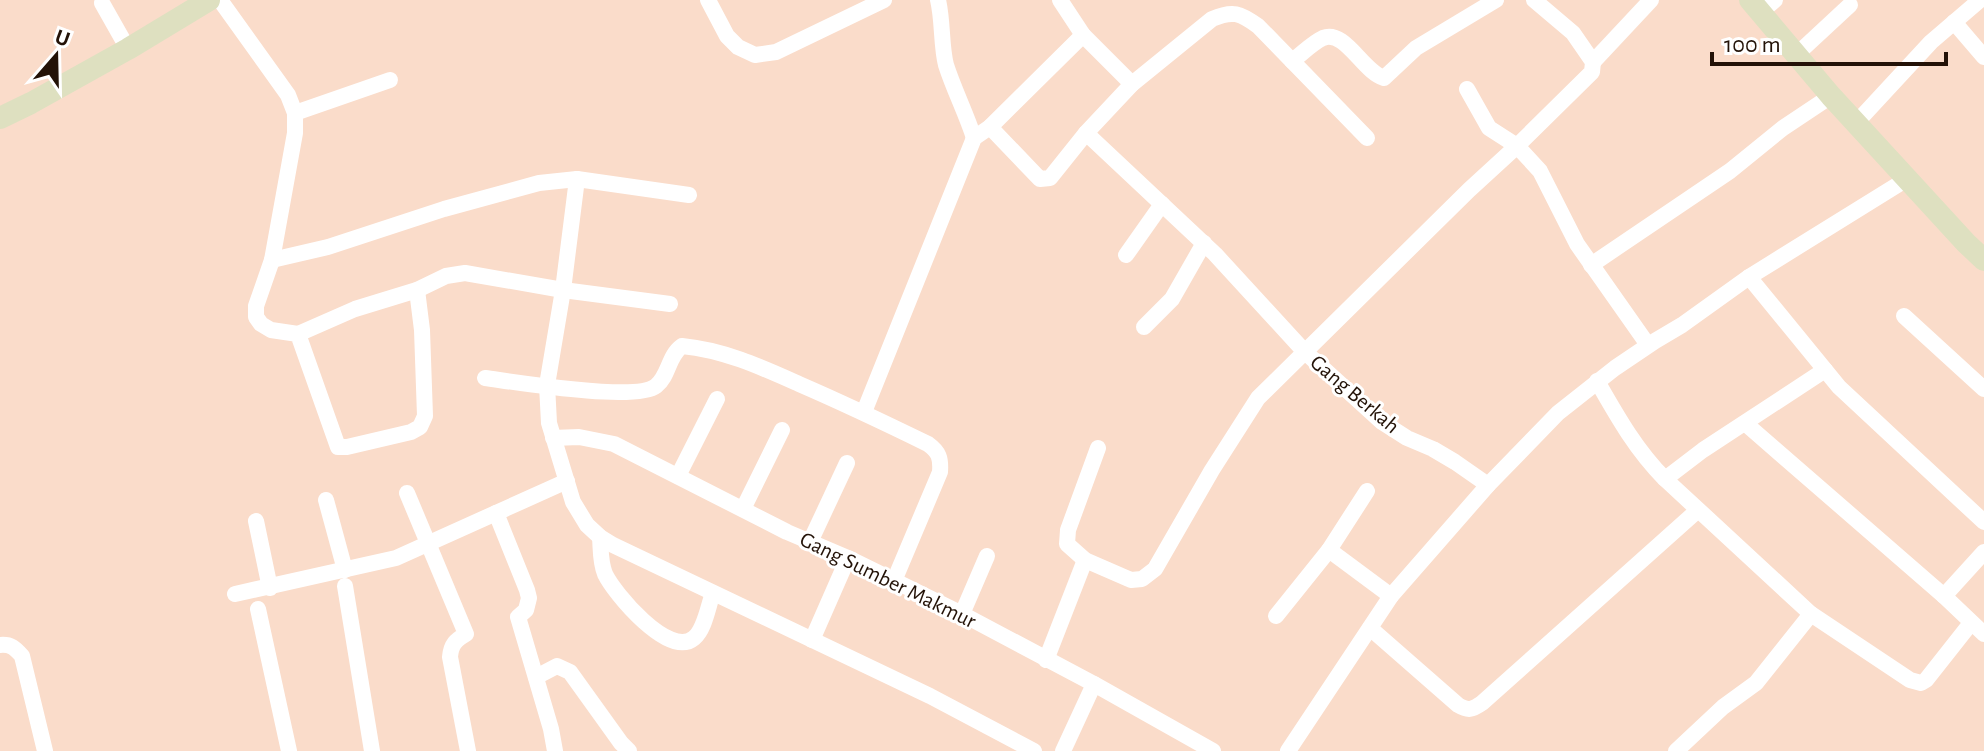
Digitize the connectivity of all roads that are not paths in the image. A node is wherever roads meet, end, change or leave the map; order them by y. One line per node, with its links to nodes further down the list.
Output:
1 (209, 0): 16 (main road)
2 (220, 0): 25 (street)
3 (708, 0): 4 (street)
4 (884, 0)
5 (938, 0): 30 (street)
6 (1060, 0): 15 (street)
7 (1496, 0): 19 (street)
8 (1534, 0): 20 (street)
9 (1651, 0): 20 (street)
10 (1980, 0): 14 (street)
11 (102, 3): 16 (street)
12 (1762, 4): 17 (main road)
13 (1850, 5): 17 (street)
14 (1954, 22): 18 (street); 27 (street)
15 (1083, 35): 22 (street); 28 (street)
16 (128, 49): 26 (main road)
17 (1795, 56): 24 (main road)
18 (1984, 57)
19 (1292, 61): 22 (street); 31 (street)
20 (1593, 62): 32 (street)
21 (390, 80): 25 (street)
22 (1132, 84): 29 (street)
23 (1467, 89): 32 (street)
24 (1831, 96): 27 (main road); 41 (street)
25 (295, 113): 39 (street)
26 (0, 118)
27 (1856, 123): 34 (main road)
28 (990, 127): 29 (street); 30 (street)
29 (1086, 133): 36 (street, Gang Berkah)
30 (974, 138): 57 (street)
31 (1367, 138)
32 (1517, 146): 41 (street); 50 (street)
33 (577, 179): 35 (street); 39 (street); 44 (street)
34 (1907, 179): 40 (main road); 42 (street)
35 (689, 195)
36 (1162, 204): 37 (street, Gang Berkah); 38 (street)
37 (1204, 243): 47 (street); 50 (street, Gang Berkah)
38 (1126, 255)
39 (272, 260): 48 (street)
40 (1984, 260)
41 (1591, 265): 49 (street)
42 (1749, 277): 49 (street); 51 (street)
43 (417, 290): 44 (street); 48 (street); 48 (street)
44 (563, 290): 45 (street); 54 (street)
45 (670, 304)
46 (1904, 316): 55 (street)
47 (1144, 327)
48 (298, 334)
49 (1648, 345): 53 (street)
50 (1304, 351): 66 (street, Gang Berkah); 82 (street)
51 (1825, 370): 58 (street); 74 (street)
52 (485, 378): 54 (street)
53 (1597, 381): 64 (street); 66 (street)
54 (547, 385): 57 (street); 60 (street)
55 (1983, 386)
56 (717, 399): 63 (street)
57 (864, 412): 84 (street)
58 (1746, 424): 64 (street); 89 (street)
59 (782, 430): 70 (street)
60 (553, 438): 63 (street, Gang Sumber Makmur); 65 (street)
61 (1098, 448): 82 (street)
62 (847, 463): 76 (street)
63 (678, 476): 70 (street, Gang Sumber Makmur)
64 (1665, 479): 71 (street)
65 (567, 481): 72 (street); 75 (street)
66 (1488, 485): 88 (street)
67 (1367, 491): 78 (street)
68 (407, 493): 77 (street)
69 (326, 500): 83 (street)
70 (743, 509): 76 (street, Gang Sumber Makmur)
71 (1698, 510): 92 (street); 95 (street)
72 (496, 513): 77 (street); 100 (street)
73 (256, 521): 85 (street)
74 (1984, 522)
75 (600, 537): 86 (street); 86 (street)
76 (810, 542): 81 (street, Gang Sumber Makmur)
77 (429, 543): 83 (street); 105 (street)
78 (1329, 550): 88 (street); 93 (street)
79 (1984, 552): 89 (street)
80 (987, 556): 91 (street)
81 (848, 558): 84 (street, Gang Sumber Makmur); 97 (street)
82 (1085, 560): 99 (street)
83 (345, 578): 85 (street); 104 (street)
84 (894, 581): 91 (street, Gang Sumber Makmur)
85 (270, 588): 87 (street)
86 (713, 593): 97 (street)
87 (235, 594)
88 (1391, 596): 95 (street)
89 (1944, 596): 94 (street)
90 (258, 609): 103 (street)
91 (962, 614): 99 (street, Gang Sumber Makmur)
92 (1811, 614): 94 (street); 112 (street)
93 (1276, 616)
94 (1971, 623): 96 (street)
95 (1370, 628): 111 (street)
96 (1984, 634)
97 (812, 640): 108 (street)
98 (0, 645): 102 (street)
99 (1046, 660): 101 (street, Gang Sumber Makmur)
100 (536, 677): 106 (street); 107 (street)
101 (1094, 684): 109 (street); 110 (street, Gang Sumber Makmur)
102 (45, 751)
103 (289, 751)
104 (372, 751)
105 (468, 751)
106 (555, 751)
107 (629, 751)
108 (1034, 751)
109 (1063, 751)
110 (1213, 751)
111 (1288, 751)
112 (1676, 751)

